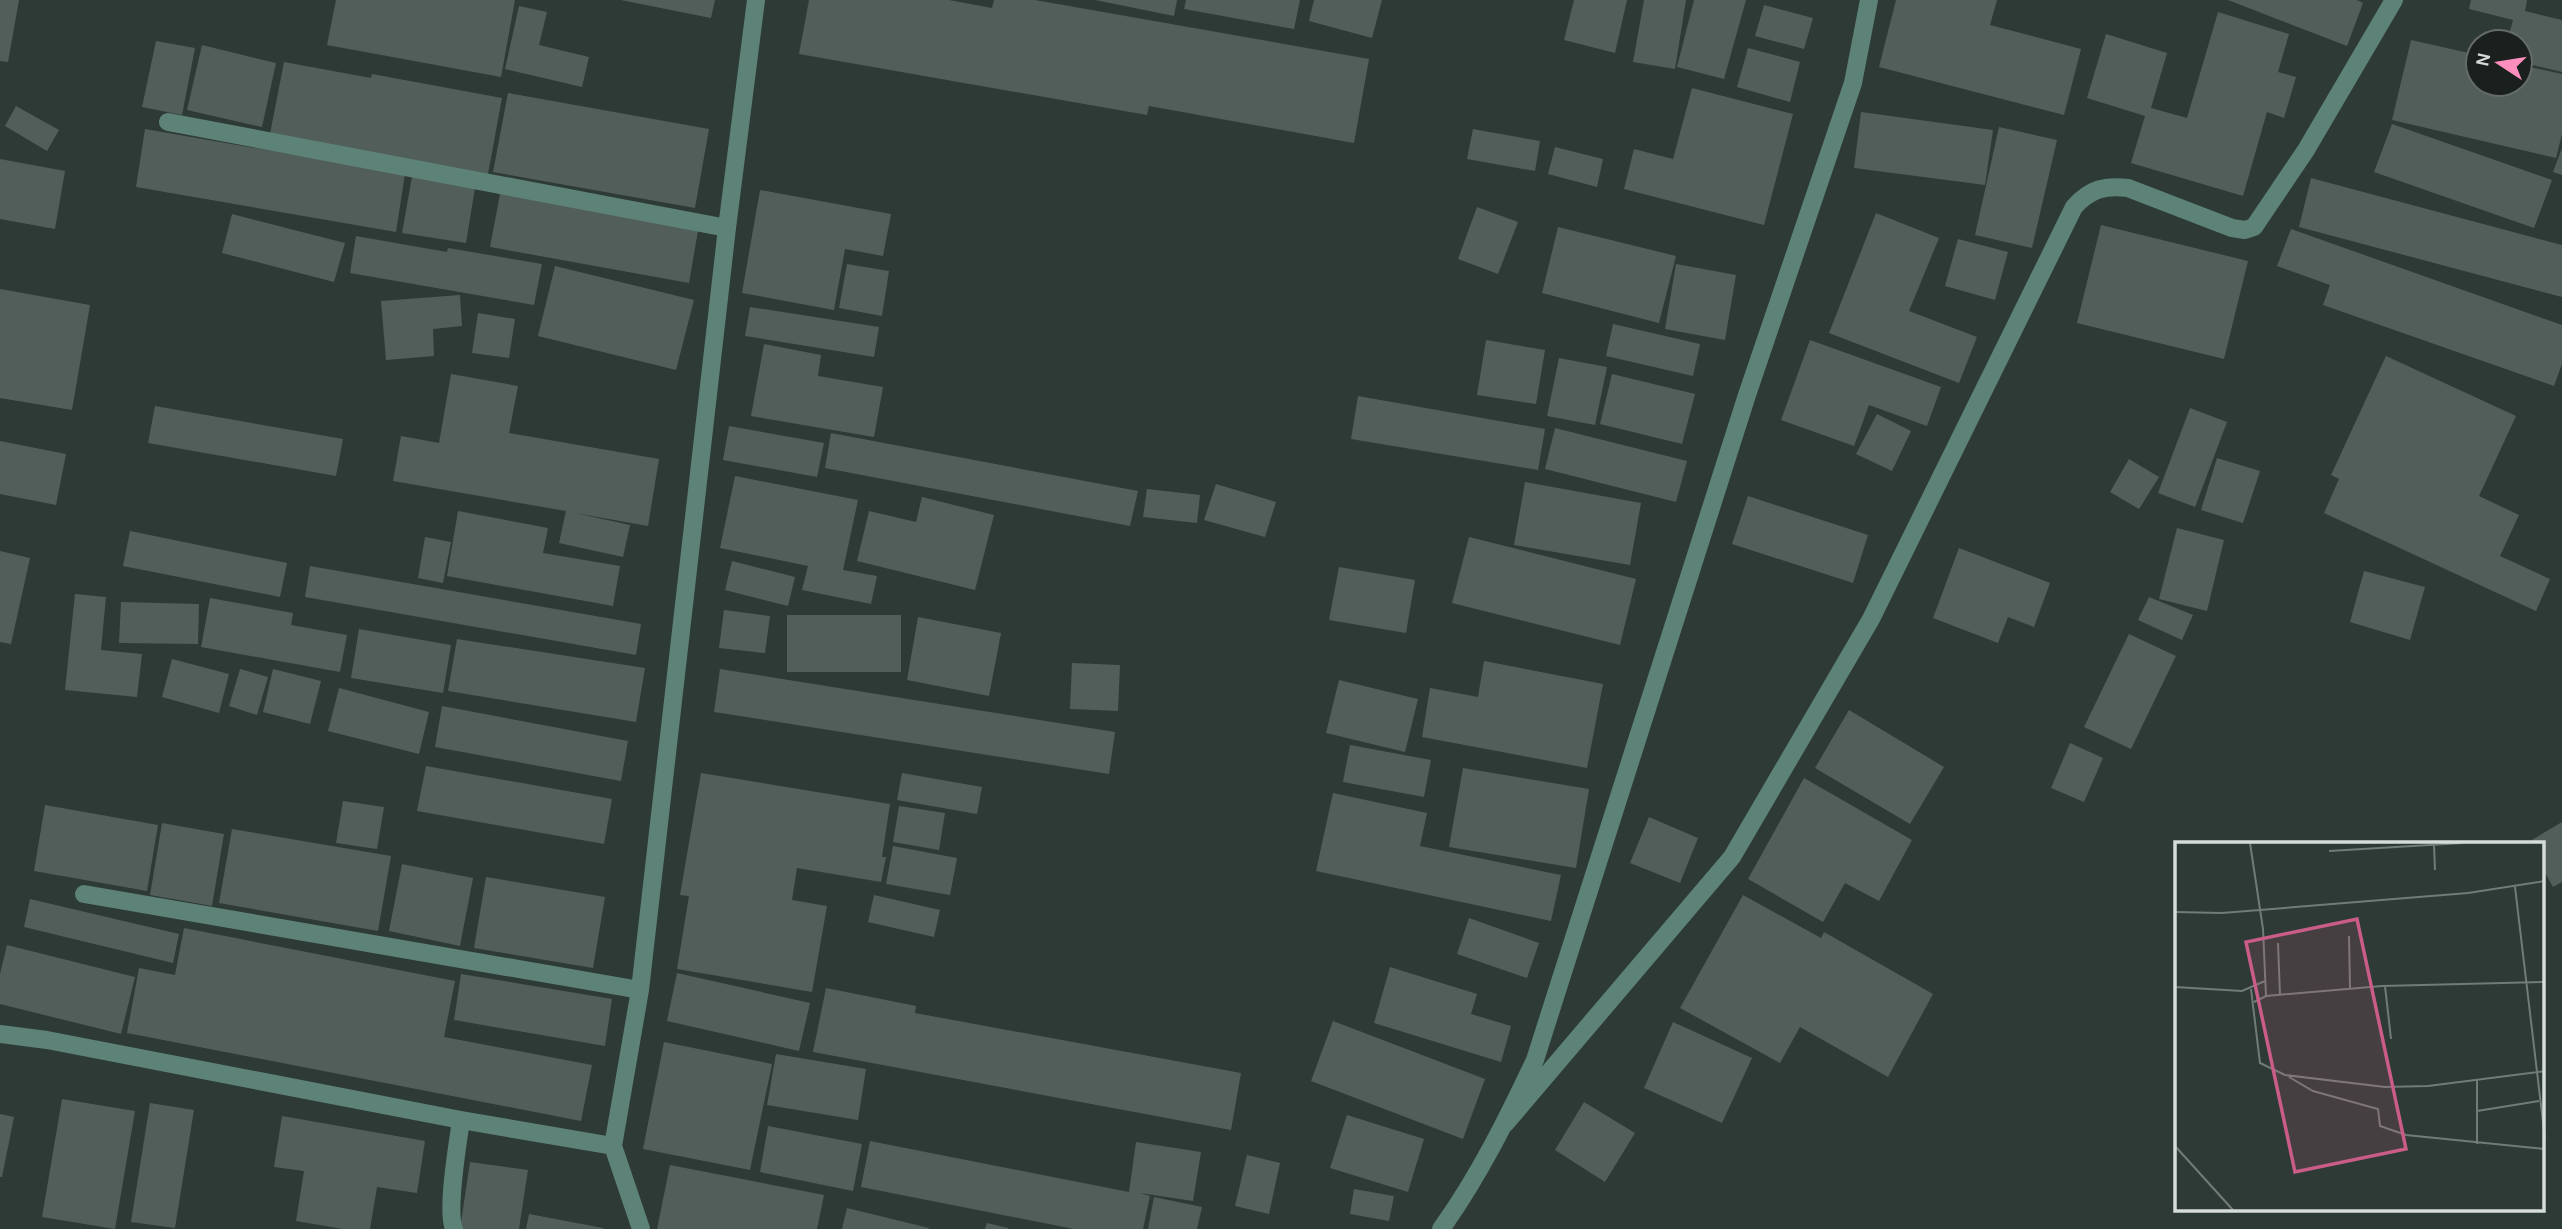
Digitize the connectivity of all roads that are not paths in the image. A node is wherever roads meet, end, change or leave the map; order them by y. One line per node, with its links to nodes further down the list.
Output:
1 (757, 0): 5 (street)
2 (1869, 0): 10 (street)
3 (2394, 0): 10 (street)
4 (168, 122): 5 (street)
5 (727, 228): 7 (street)
6 (84, 894): 7 (street)
7 (640, 990): 11 (street)
8 (0, 1034): 9 (street)
9 (461, 1120): 11 (street); 12 (street)
10 (1505, 1124): 14 (street)
11 (613, 1146): 13 (street)
12 (454, 1229)
13 (641, 1229)
14 (1441, 1229)

